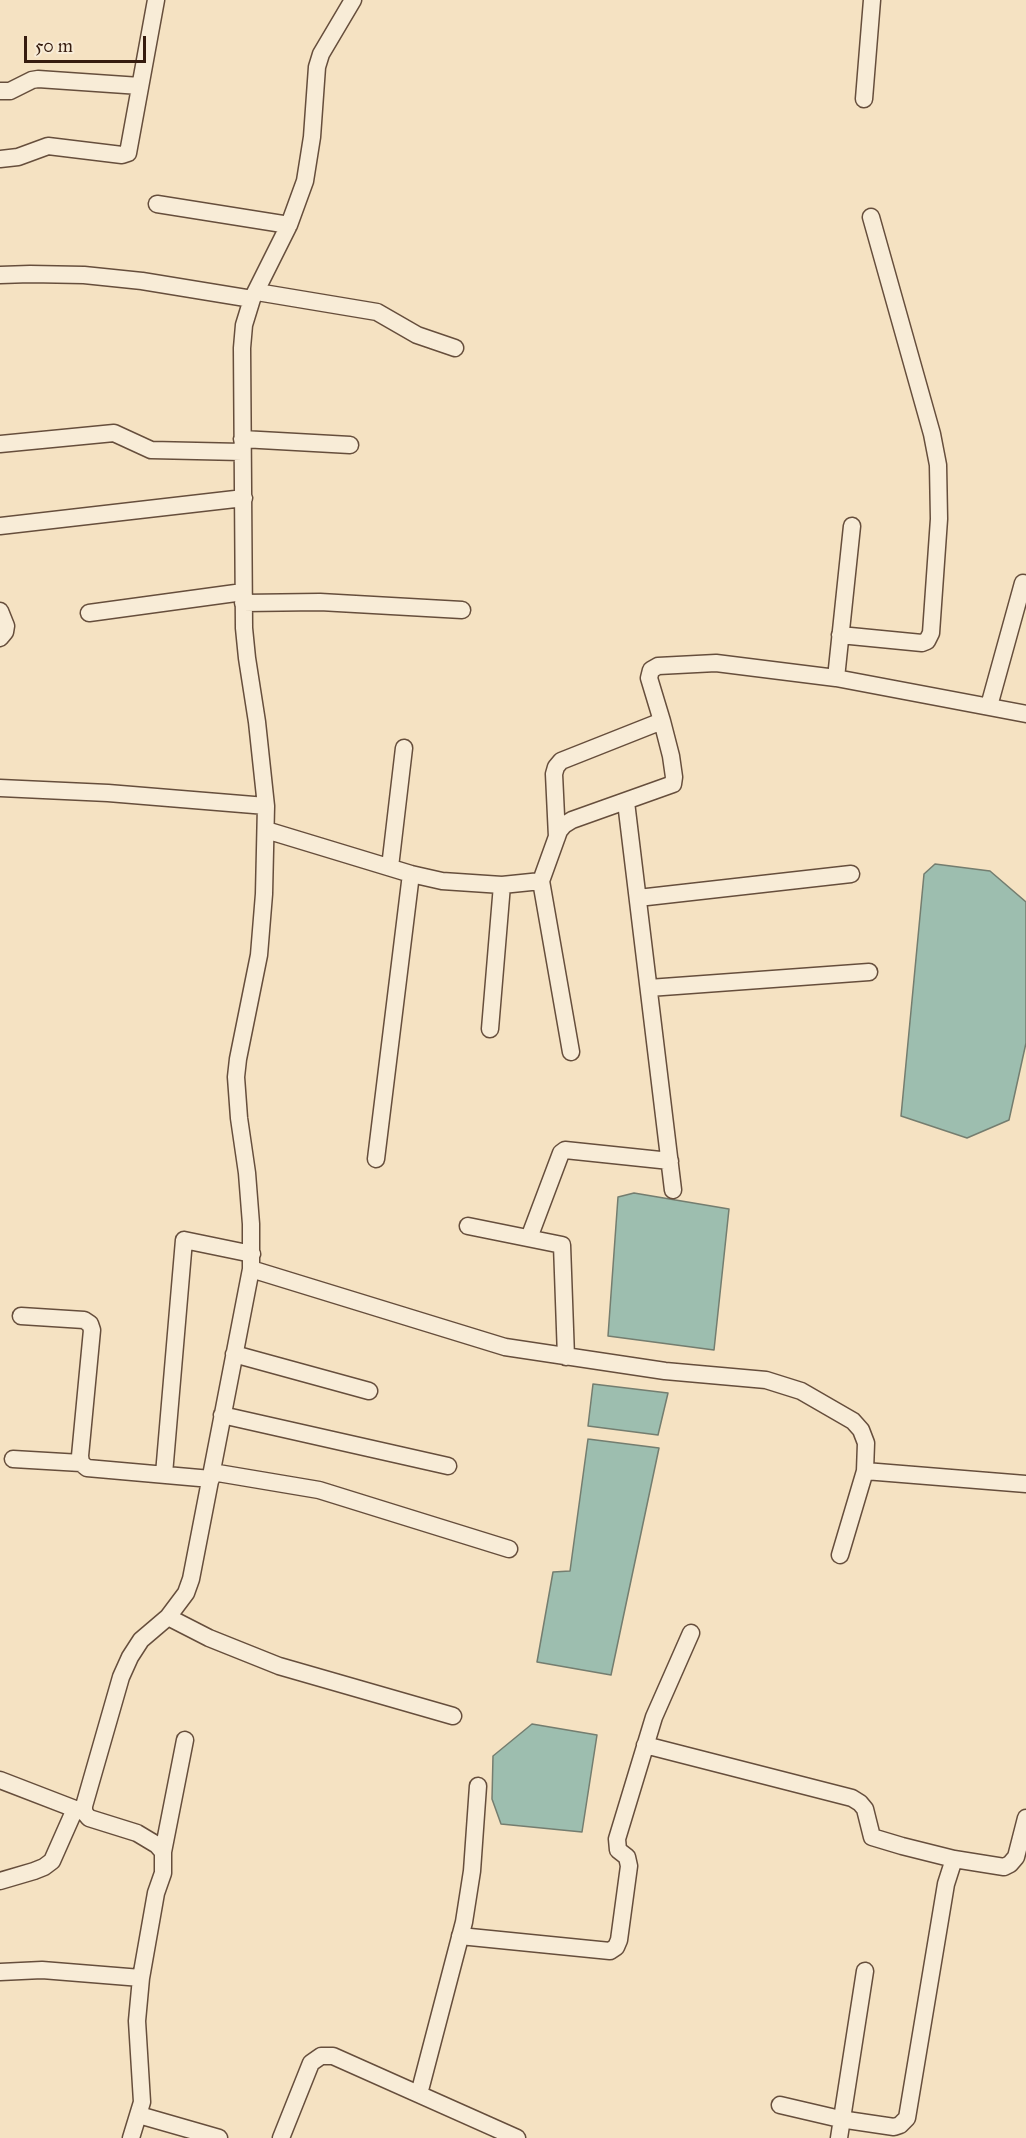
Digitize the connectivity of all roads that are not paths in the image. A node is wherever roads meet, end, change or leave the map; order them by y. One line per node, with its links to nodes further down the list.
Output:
1 (156, 0): 4 (street)
2 (352, 0): 10 (street)
3 (872, 0): 6 (street)
4 (140, 86): 5 (street); 7 (street)
5 (0, 91)
6 (864, 99)
7 (0, 159)
8 (157, 204): 10 (street)
9 (871, 217): 25 (street)
10 (289, 225): 12 (street)
11 (0, 275): 12 (street)
12 (254, 295): 13 (street); 15 (street)
13 (455, 348)
14 (0, 444): 15 (street)
15 (242, 445): 16 (street); 17 (street)
16 (350, 445)
17 (244, 498): 18 (street); 21 (street)
18 (0, 526)
19 (852, 526): 25 (street)
20 (1023, 583): 28 (street)
21 (243, 597): 22 (street); 24 (street); 34 (street)
22 (462, 610)
23 (0, 611): 26 (street)
24 (89, 613)
25 (840, 635): 27 (street)
26 (0, 639)
27 (836, 678): 28 (street); 30 (street)
28 (989, 706): 29 (street)
29 (1026, 714)
30 (662, 721): 33 (street); 36 (street)
31 (404, 748): 37 (street)
32 (0, 788): 34 (street)
33 (626, 802): 36 (street); 42 (street)
34 (266, 806): 35 (street)
35 (266, 830): 37 (street); 52 (street)
36 (557, 837): 40 (street)
37 (390, 867): 38 (street)
38 (411, 874): 41 (street); 47 (street)
39 (851, 874): 42 (street)
40 (541, 881): 41 (street); 46 (street)
41 (502, 885): 45 (street)
42 (638, 898): 44 (street)
43 (869, 972): 44 (street)
44 (649, 988): 48 (street)
45 (490, 1029)
46 (571, 1052)
47 (376, 1159)
48 (670, 1161): 49 (street); 51 (street)
49 (673, 1190)
50 (468, 1226): 51 (street)
51 (529, 1238): 55 (street)
52 (252, 1262): 54 (street); 55 (street); 62 (street)
53 (21, 1316): 59 (street)
54 (234, 1354): 56 (street); 57 (street)
55 (566, 1357): 61 (street)
56 (369, 1391)
57 (222, 1415): 60 (street); 63 (street)
58 (14, 1459): 59 (street)
59 (81, 1463): 62 (street)
60 (448, 1466)
61 (865, 1471): 64 (street); 66 (street)
62 (164, 1474): 63 (street)
63 (211, 1475): 65 (street); 67 (street)
64 (1026, 1484)
65 (509, 1549)
66 (840, 1555)
67 (168, 1617): 69 (street); 74 (street)
68 (691, 1633): 71 (street)
69 (453, 1716)
70 (186, 1740): 76 (street)
71 (645, 1745): 77 (street); 79 (street)
72 (0, 1780): 74 (street)
73 (478, 1786): 79 (street)
74 (80, 1811): 76 (street); 78 (street)
75 (1026, 1818): 77 (street)
76 (163, 1852): 82 (street)
77 (954, 1858): 86 (street)
78 (0, 1881)
79 (460, 1936): 83 (street)
80 (865, 1971): 86 (street)
81 (0, 1972): 82 (street)
82 (141, 1978): 85 (street)
83 (419, 2094): 89 (street); 90 (street)
84 (780, 2105): 86 (street)
85 (139, 2115): 87 (street); 88 (street)
86 (840, 2119): 91 (street)
87 (131, 2138)
88 (219, 2138)
89 (280, 2138)
90 (517, 2138)
91 (838, 2138)

